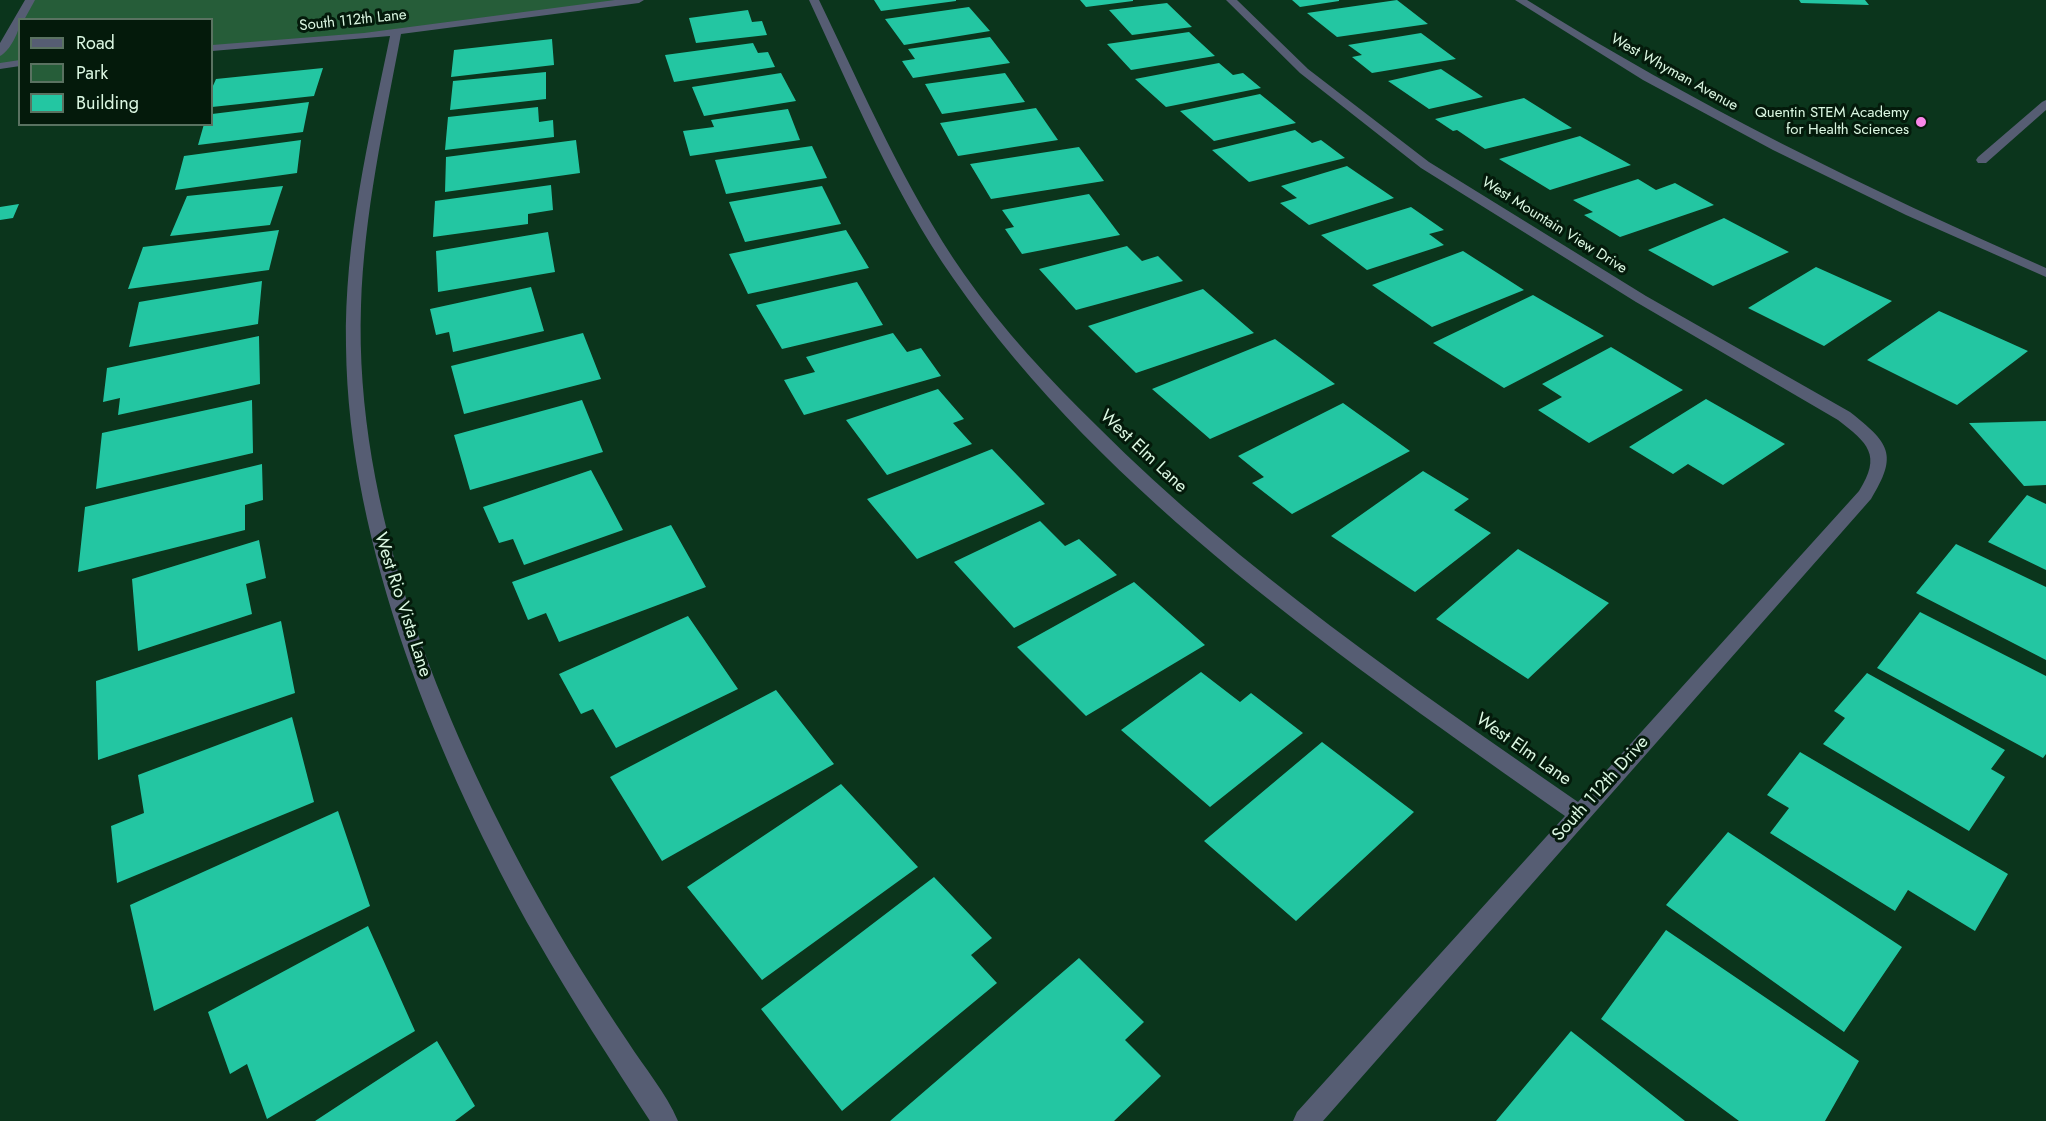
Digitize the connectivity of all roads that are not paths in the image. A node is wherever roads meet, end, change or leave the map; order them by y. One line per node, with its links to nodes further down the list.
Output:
1 (30, 0): 6 (street)
2 (639, 0): 8 (street, South 112th Lane)
3 (813, 0): 17 (street, West Elm Lane)
4 (1231, 0): 16 (street, West Mountain View Drive)
5 (1520, 0): 15 (street, West Whyman Avenue)
6 (20, 18)
7 (18, 21): 10 (street)
8 (396, 33): 9 (street, South 112th Lane); 18 (street, West Rio Vista Lane)
9 (213, 48)
10 (0, 53)
11 (18, 63): 12 (street)
12 (0, 66)
13 (2046, 104): 14 (street)
14 (1982, 160)
15 (2046, 273)
16 (1880, 450): 17 (street, South 112th Drive)
17 (1579, 814): 19 (street, South 112th Drive)
18 (665, 1121)
19 (1306, 1121)

